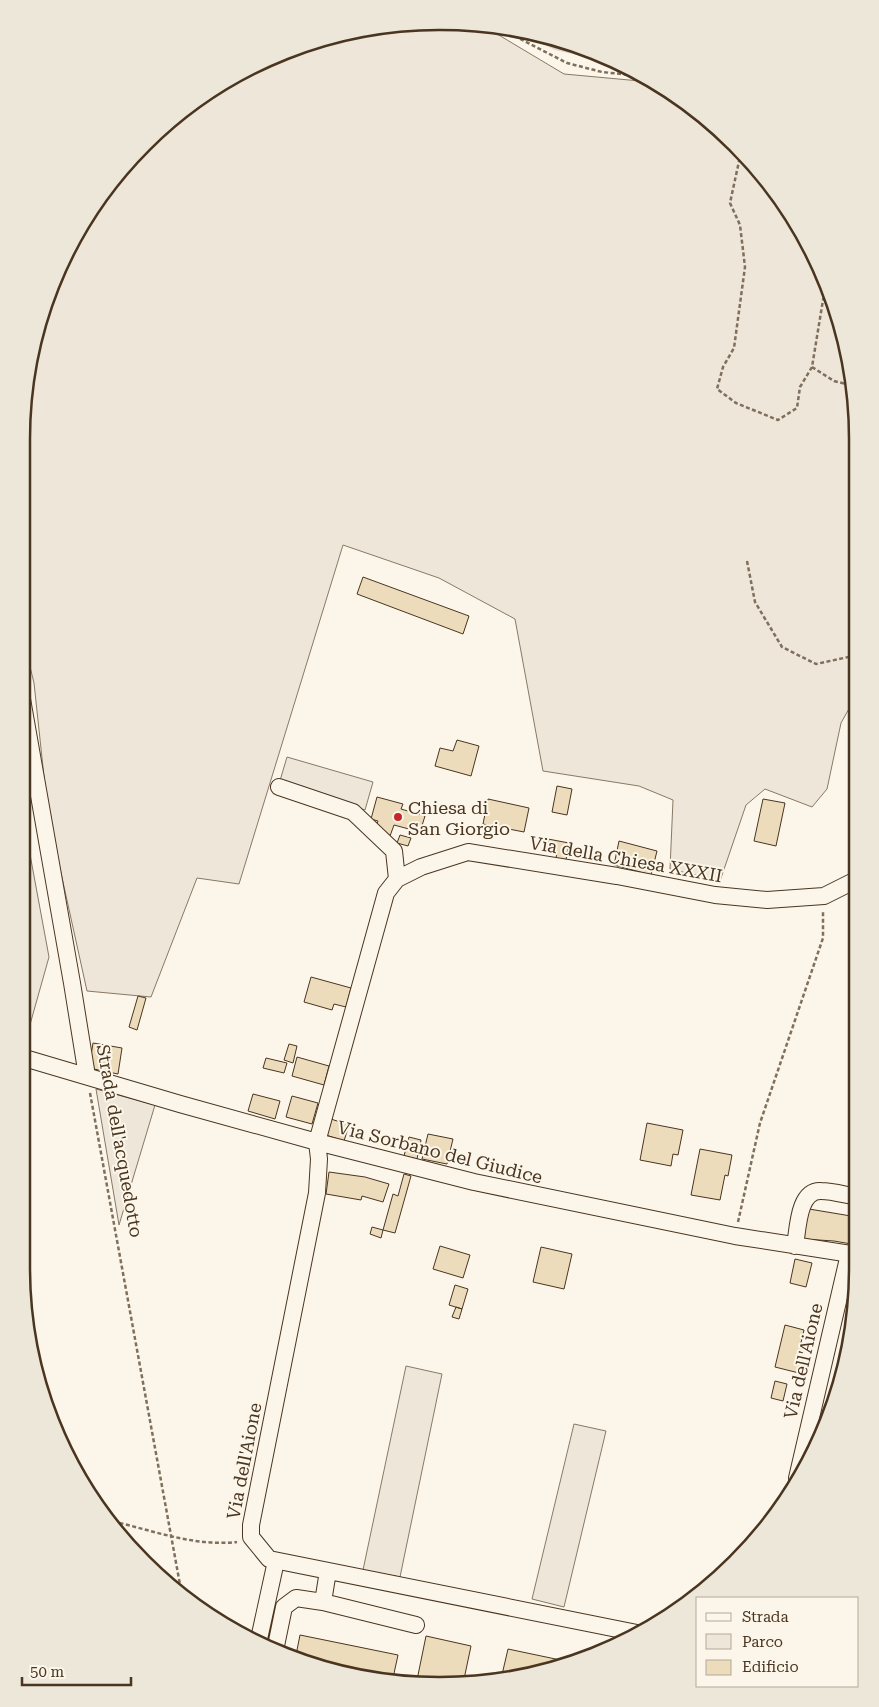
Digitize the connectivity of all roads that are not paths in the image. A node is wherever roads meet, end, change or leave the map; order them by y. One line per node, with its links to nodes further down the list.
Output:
1 (30, 744): 6 (street, Strada dell'acquedotto)
2 (279, 787): 3 (street)
3 (397, 880): 4 (street, Via della Chiesa XXXII); 7 (street, Via della Chiesa XXXII)
4 (849, 884)
5 (30, 1059): 6 (street, Via Sorbano del Giudice)
6 (87, 1076): 7 (street, Via Sorbano del Giudice)
7 (317, 1142): 9 (street, Via Sorbano del Giudice); 13 (street, Via dell'Aione)
8 (849, 1196): 9 (street)
9 (795, 1246): 10 (street, Via Sorbano del Giudice)
10 (849, 1254)
11 (849, 1272): 12 (street, Via dell'Aione)
12 (802, 1458)
13 (276, 1560): 14 (street, Via dell'Aione); 18 (street)
14 (328, 1571): 15 (street); 17 (street, Via dell'Aione)
15 (323, 1602): 16 (street); 19 (street)
16 (416, 1625)
17 (628, 1631)
18 (259, 1635)
19 (277, 1643)

